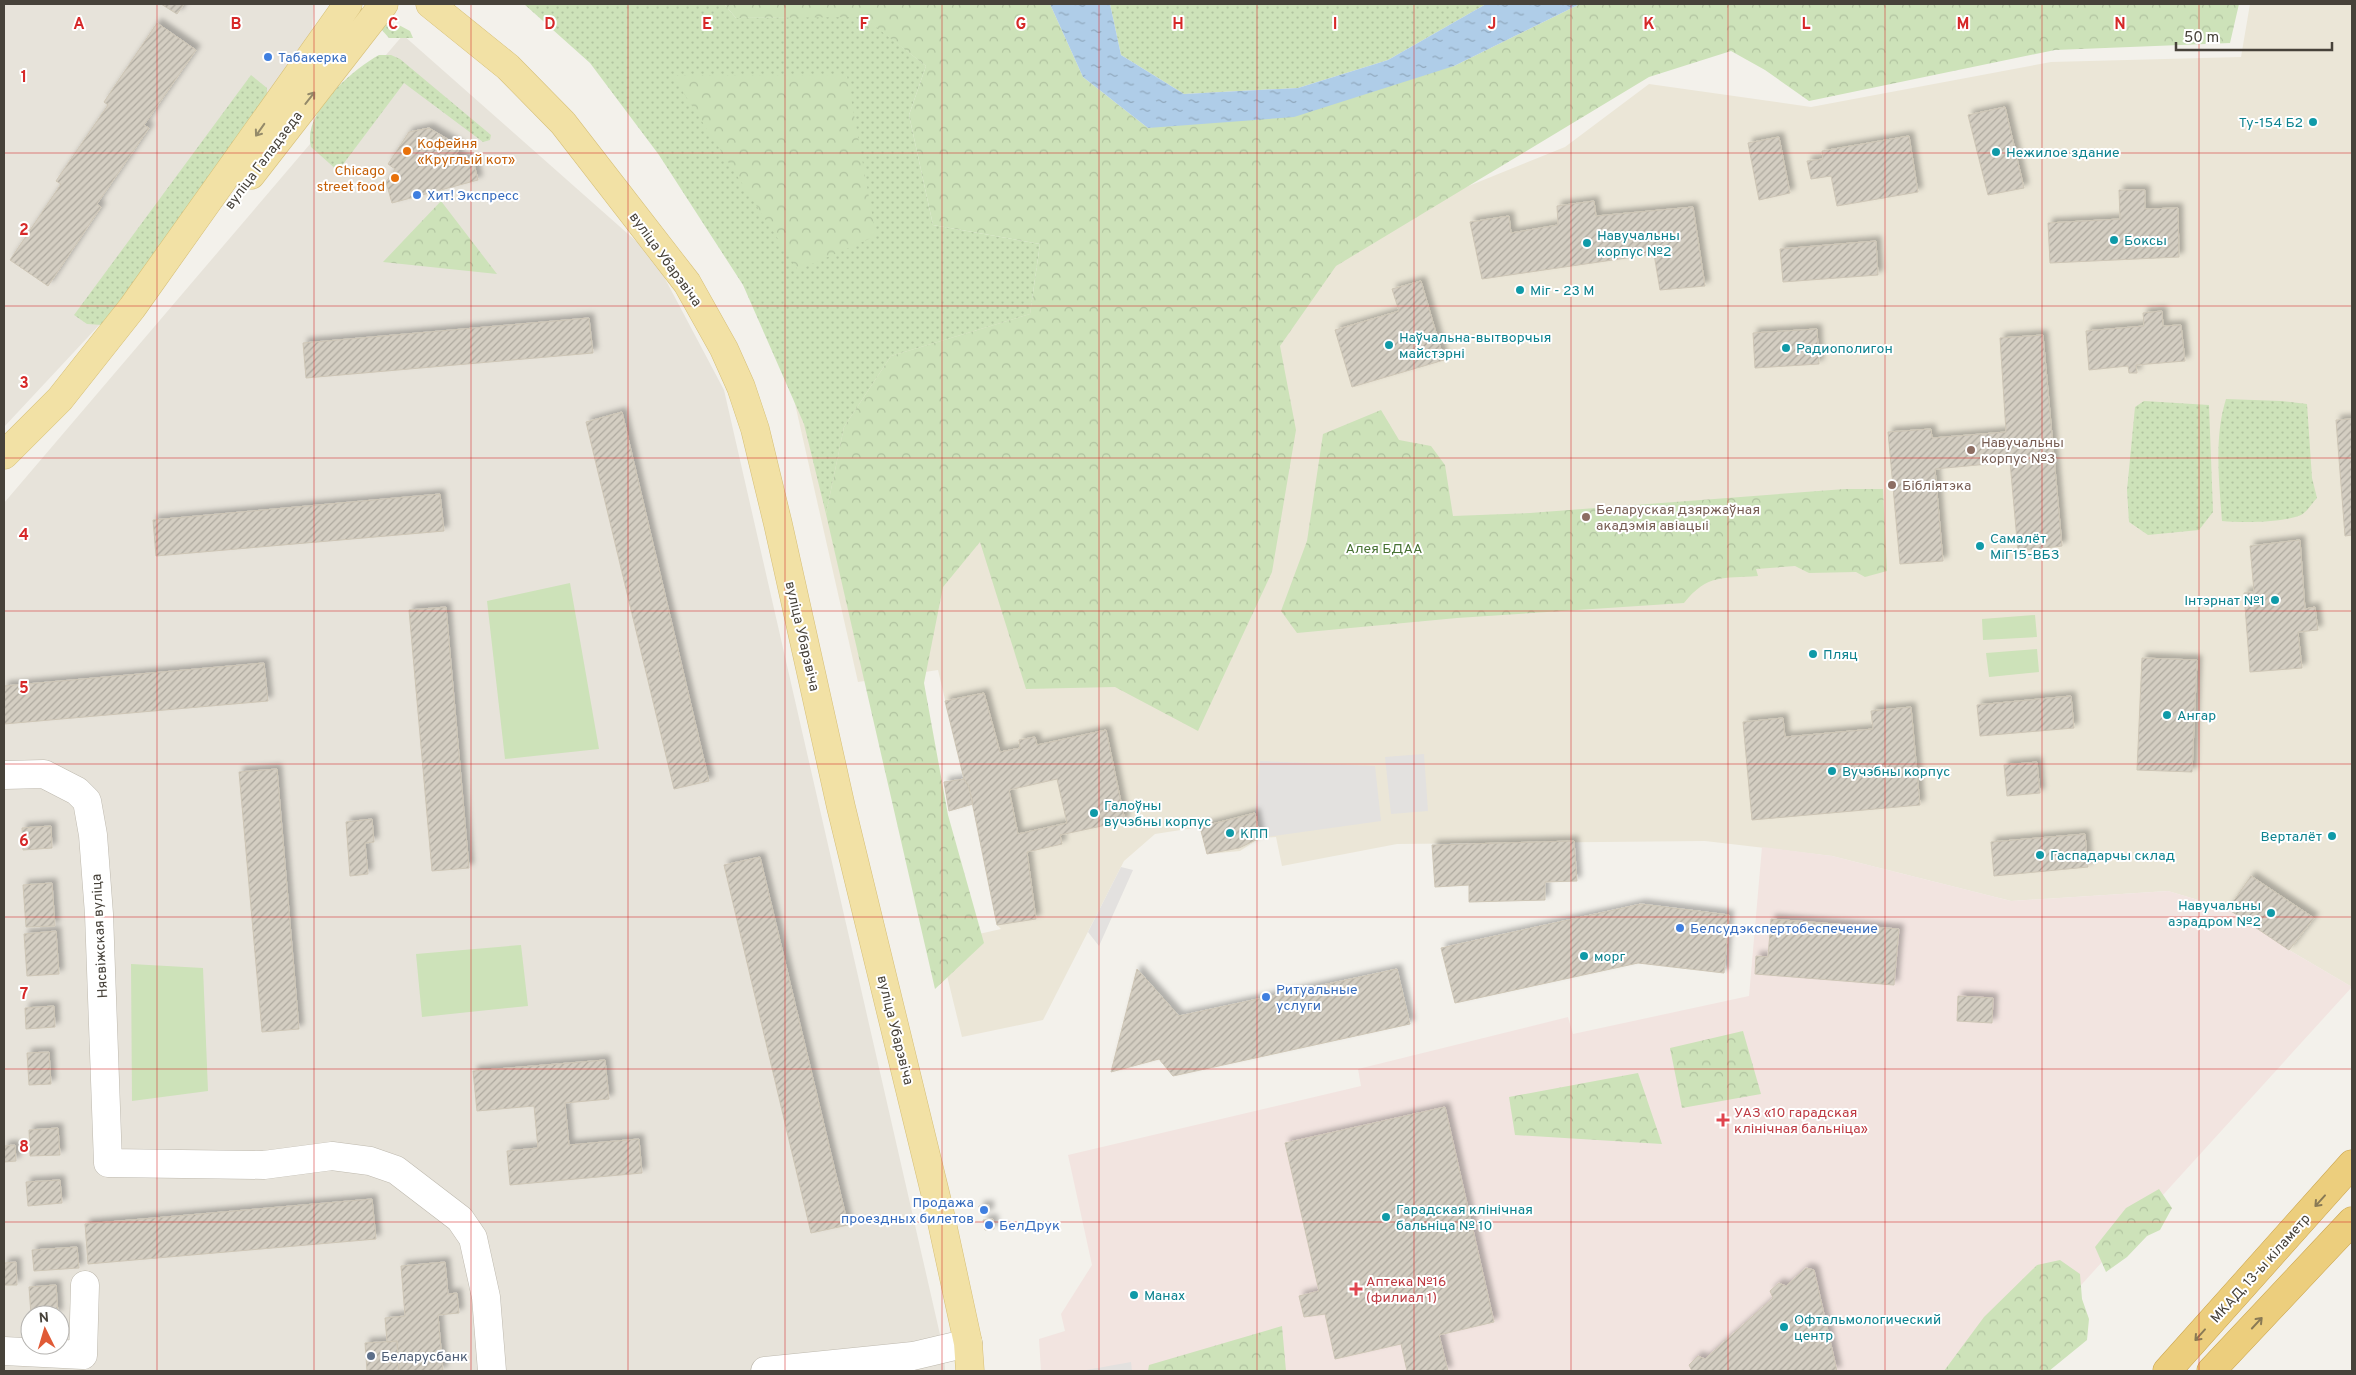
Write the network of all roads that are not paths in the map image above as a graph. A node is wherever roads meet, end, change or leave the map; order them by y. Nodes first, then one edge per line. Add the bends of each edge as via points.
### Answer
1 (348, 4) edge
2 (384, 4) edge
3 (430, 4) edge
4 (132, 308) junction
5 (4, 455) edge
6 (4, 775) edge
7 (2352, 1164) edge
8 (2352, 1220) edge
9 (2342, 1238) edge
10 (86, 1285) dead end
11 (968, 1343) junction
12 (4, 1351) edge
13 (492, 1371) edge
14 (765, 1371) edge
15 (970, 1371) edge
16 (2168, 1371) edge
17 (2211, 1371) edge

1 -> 4 main road, вуліца Галадзеда
4 -> 2 main road, вуліца Галадзеда via 222,215
3 - 11 main road, вуліца Убарэвіча via 508,67 563,123 687,283 724,349 740,387 755,429 778,524 841,807 939,1209
4 - 5 main road, вуліца Галадзеда via 60,399
6 - 13 street, Нясвіжская вуліца via 44,774 77,791 87,800 99,914 108,1162 264,1165 332,1156 370,1161 396,1170 460,1219 473,1238 486,1296
7 -> 16 highway, МКАД, 13-ы кіламетр
8 - 9 highway
17 -> 9 highway
10 - 12 street via 83,1355
11 - 14 street via 913,1356
11 - 15 main road, вуліца Убарэвіча

